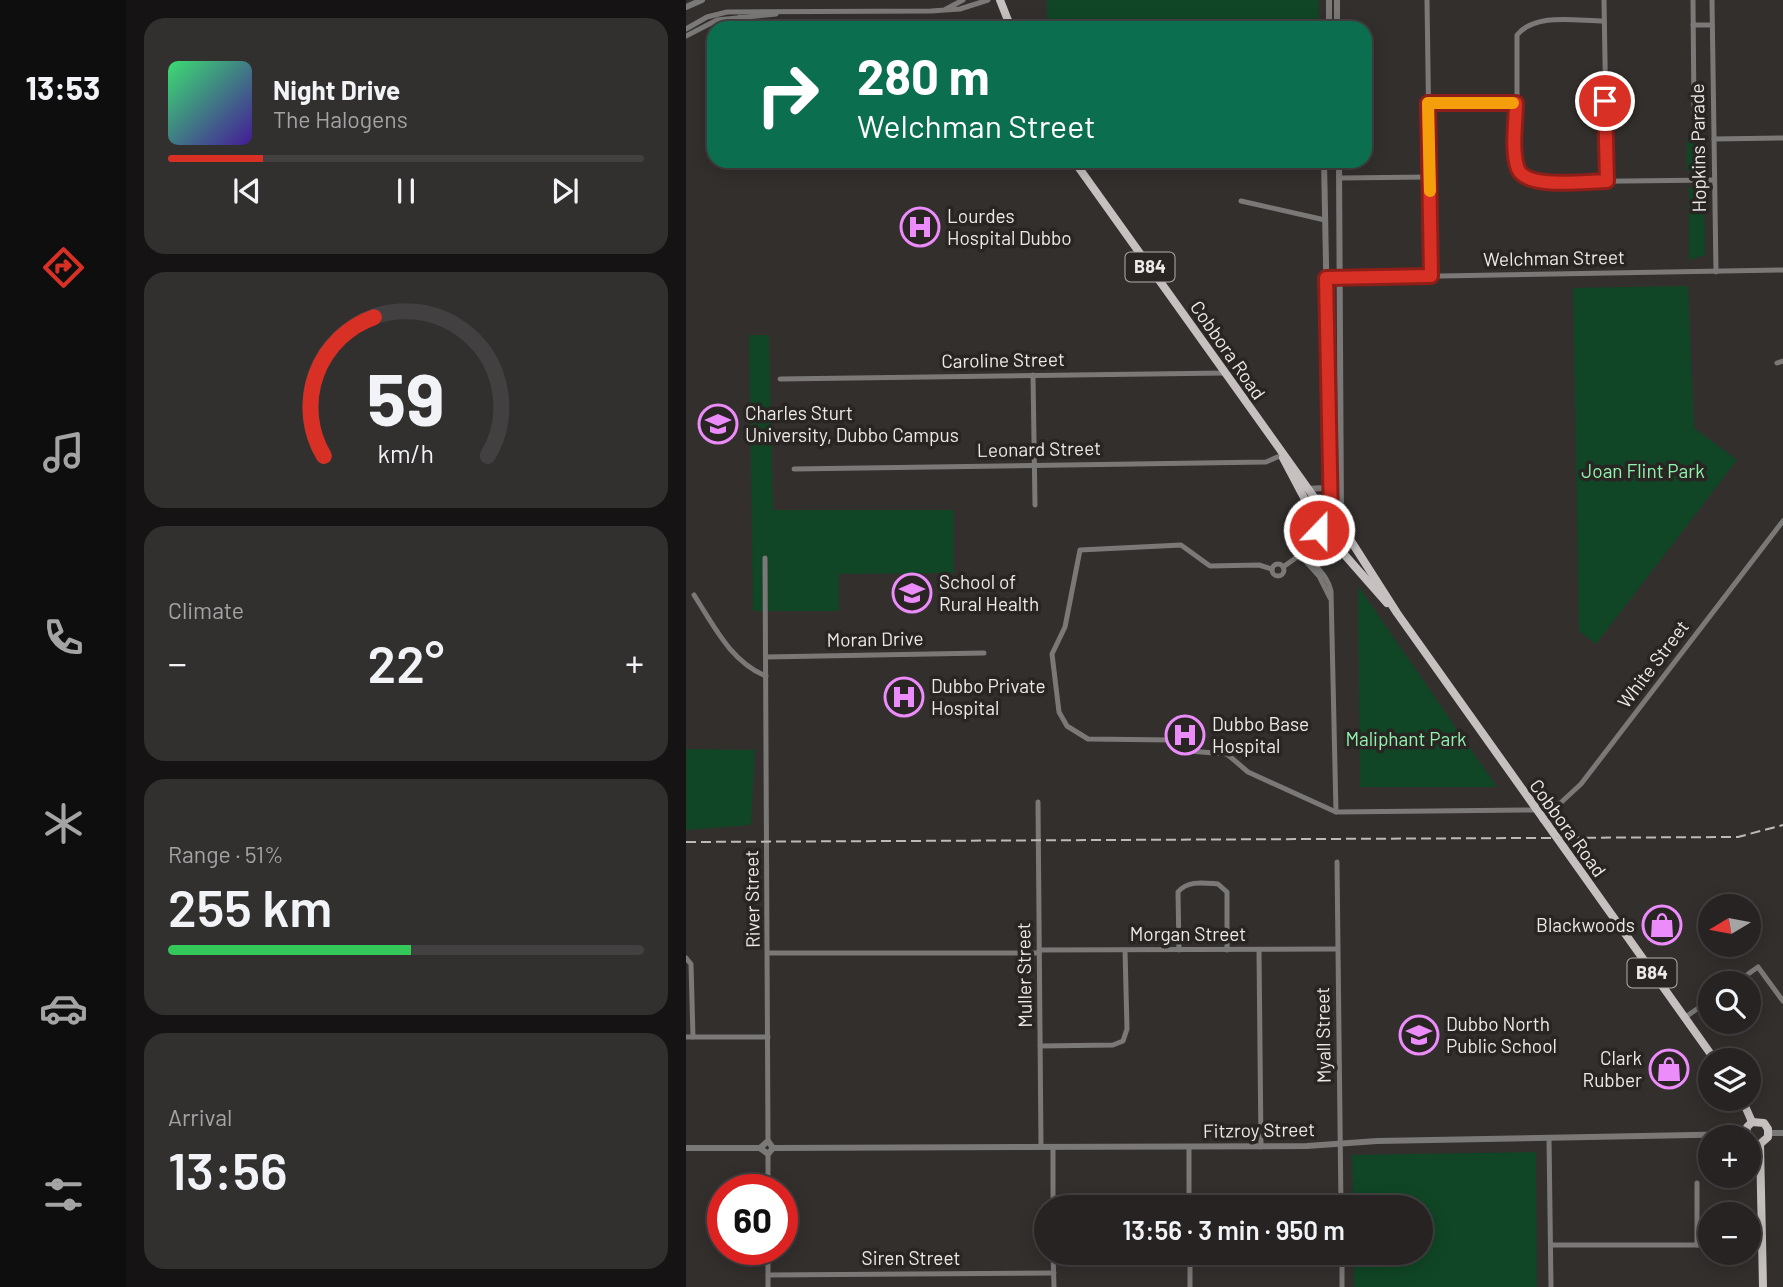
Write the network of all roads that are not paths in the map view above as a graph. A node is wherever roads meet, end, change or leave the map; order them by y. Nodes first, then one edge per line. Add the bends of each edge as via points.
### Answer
1 (702, 0) edge
2 (963, 0) edge
3 (988, 0) edge
4 (1000, 0) edge
5 (1329, 0) edge
6 (1337, 0) edge
7 (1427, 0) edge
8 (1604, 0) edge
9 (1693, 0) edge
10 (1712, 0) edge
11 (686, 7) edge
12 (946, 9) junction
13 (744, 12) junction
14 (779, 14) junction
15 (740, 18) junction
16 (1604, 20) junction
17 (715, 21) edge
18 (739, 21) edge
19 (1008, 21) edge
20 (1329, 21) edge
21 (1337, 21) edge
22 (707, 25) edge
23 (1693, 25) junction
24 (1712, 25) junction
25 (686, 29) edge
26 (686, 36) edge
27 (1428, 103) junction
28 (1516, 103) junction
29 (1697, 126) dead end
30 (1783, 138) edge
31 (1714, 139) junction
32 (1079, 168) edge
33 (1324, 168) edge
34 (1339, 168) edge
35 (1429, 177) junction
36 (1340, 178) junction
37 (1714, 180) junction
38 (1607, 181) junction
39 (1241, 201) dead end
40 (1325, 220) junction
41 (1783, 270) edge
42 (1716, 272) junction
43 (1431, 276) junction
44 (1326, 278) junction
45 (1341, 278) junction
46 (1225, 373) junction
47 (1033, 375) junction
48 (780, 379) dead end
49 (1282, 455) junction
50 (1034, 465) junction
51 (794, 468) dead end
52 (1330, 474) junction
53 (1306, 489) junction
54 (1035, 505) dead end
55 (1330, 518) junction
56 (1341, 520) junction
57 (1783, 521) edge
58 (1346, 533) junction
59 (1319, 535) junction
60 (1331, 545) junction
61 (1304, 552) junction
62 (765, 558) dead end
63 (694, 596) dead end
64 (1397, 613) junction
65 (984, 653) dead end
66 (766, 657) junction
67 (766, 676) junction
68 (1038, 802) dead end
69 (1534, 810) junction
70 (1336, 812) junction
71 (1542, 820) junction
72 (1337, 862) dead end
73 (1337, 949) junction
74 (1125, 950) junction
75 (1179, 950) junction
76 (1227, 950) junction
77 (1259, 950) junction
78 (1039, 951) junction
79 (768, 953) junction
80 (686, 958) edge
81 (1761, 971) edge
82 (1783, 1001) edge
83 (1698, 1008) edge
84 (1684, 1018) junction
85 (689, 1037) edge
86 (768, 1037) junction
87 (1040, 1046) junction
88 (1706, 1048) edge
89 (1747, 1111) edge
90 (1752, 1122) junction
91 (1751, 1125) edge
92 (1769, 1133) junction
93 (1783, 1133) edge
94 (1698, 1137) edge
95 (1549, 1138) junction
96 (768, 1141) junction
97 (1761, 1143) edge
98 (1340, 1144) junction
99 (1041, 1147) junction
100 (1053, 1147) junction
101 (1189, 1147) junction
102 (1261, 1147) junction
103 (686, 1148) edge
104 (760, 1148) junction
105 (770, 1151) junction
106 (769, 1174) edge
107 (1697, 1183) dead end
108 (1761, 1188) edge
109 (1053, 1195) edge
110 (1189, 1195) edge
111 (1341, 1195) edge
112 (1551, 1245) junction
113 (1697, 1245) joint
114 (1762, 1245) joint
115 (768, 1265) edge
116 (1054, 1265) edge
117 (1190, 1265) edge
118 (1342, 1265) edge
119 (1054, 1273) junction
120 (768, 1275) junction
121 (768, 1287) edge
122 (1054, 1287) edge
123 (1190, 1287) edge
124 (1342, 1287) edge
125 (1551, 1287) edge
126 (1763, 1287) edge

1 - 11 street
2 - 12 street
3 - 12 street
4 - 19 main road
5 - 20 street
6 - 21 street
7 - 27 street
8 - 16 street
9 - 23 street, Hopkins Parade
10 - 24 street, Hopkins Parade
12 - 14 street
13 - 14 street
13 - 15 street
13 - 25 street via 716,14
14 - 15 street
15 - 17 street
15 - 18 street
16 - 28 street via 1537,22 1522,29 1515,45
16 - 38 street
22 - 26 street
23 - 24 street
23 - 29 street, Hopkins Parade
24 - 31 street, Hopkins Parade
27 - 28 street
27 - 35 street
28 - 38 street via 1518,169 1526,178 1538,182
30 - 31 street
31 - 37 street, Hopkins Parade
32 - 46 main road, Cobbora Road / B84
33 - 40 street
34 - 36 street
35 - 36 street
35 - 43 street
36 - 45 street
37 - 38 street
37 - 42 street, Hopkins Parade
39 - 40 street
40 - 44 street
41 - 42 street, Welchman Street
42 - 43 street, Welchman Street
43 - 45 street, Welchman Street
44 - 45 street, Welchman Street
44 - 52 street
45 - 56 street
46 - 47 street, Caroline Street
46 - 49 main road, Cobbora Road / B84
47 - 48 street, Caroline Street
47 - 50 street
49 - 50 street, Leonard Street via 1266,462
49 - 53 main road, Cobbora Road / B84
49 - 59 main road, Cobbora Road / B84
50 - 51 street, Leonard Street
50 - 54 street
52 - 53 street via 1324,488
52 - 55 street
53 - 55 main road, Cobbora Road / B84
55 - 56 main road
55 - 59 main road via 1320,526
56 - 58 main road, B84
57 - 71 street, White Street via 1581,784
58 - 60 main road via 1343,541
58 - 64 main road, Cobbora Road / B84
59 - 60 main road, B84
59 - 61 street
60 - 61 street
60 - 64 main road, Cobbora Road / B84
61 - 70 street via 1332,601
61 - 70 street via 1283,566 1280,575 1259,565 1210,565 1181,545 1080,550 1065,627 1052,654 1056,704 1067,726 1088,739 1172,740 1189,751 1227,754 1248,772
62 - 66 street, River Street
63 - 67 street via 745,666
64 - 69 main road, Cobbora Road / B84
65 - 66 street, Moran Drive
66 - 67 street, River Street
67 - 79 street, River Street
68 - 78 street, Muller Street
69 - 70 street
69 - 71 main road, Cobbora Road / B84
71 - 84 main road, Cobbora Road / B84
72 - 73 street, Myall Street
73 - 77 street, Morgan Street
73 - 98 street, Myall Street
74 - 75 street, Morgan Street
74 - 78 street, Morgan Street
74 - 87 street via 1128,1029 1124,1041
75 - 76 street, Morgan Street
75 - 76 street via 1178,892 1194,883 1218,884 1227,892
76 - 77 street, Morgan Street
77 - 102 street
78 - 79 street, Morgan Street
78 - 87 street, Muller Street
79 - 86 street, River Street
80 - 85 street via 691,964
81 - 82 street
83 - 84 street
84 - 88 main road, Cobbora Road / B84
85 - 86 street
86 - 96 street, River Street
87 - 99 street, Muller Street
89 - 90 main road
90 - 91 main road
90 - 92 main road via 1763,1123
92 - 93 street
92 - 97 main road
94 - 95 street, Fitzroy Street
95 - 98 street, Fitzroy Street
95 - 112 street
96 - 104 street
96 - 105 street
98 - 102 street, Fitzroy Street
98 - 111 street, Myall Street
99 - 100 street, Fitzroy Street
99 - 105 street, Fitzroy Street
100 - 101 street, Fitzroy Street
100 - 109 street
101 - 102 street, Fitzroy Street
101 - 110 street
103 - 104 street
104 - 105 street
105 - 106 street
107 - 113 street
108 - 114 main road
112 - 113 street
112 - 125 street
114 - 126 main road
115 - 120 street
116 - 119 street
117 - 123 street
118 - 124 street
119 - 120 street, Siren Street
119 - 122 street
120 - 121 street

